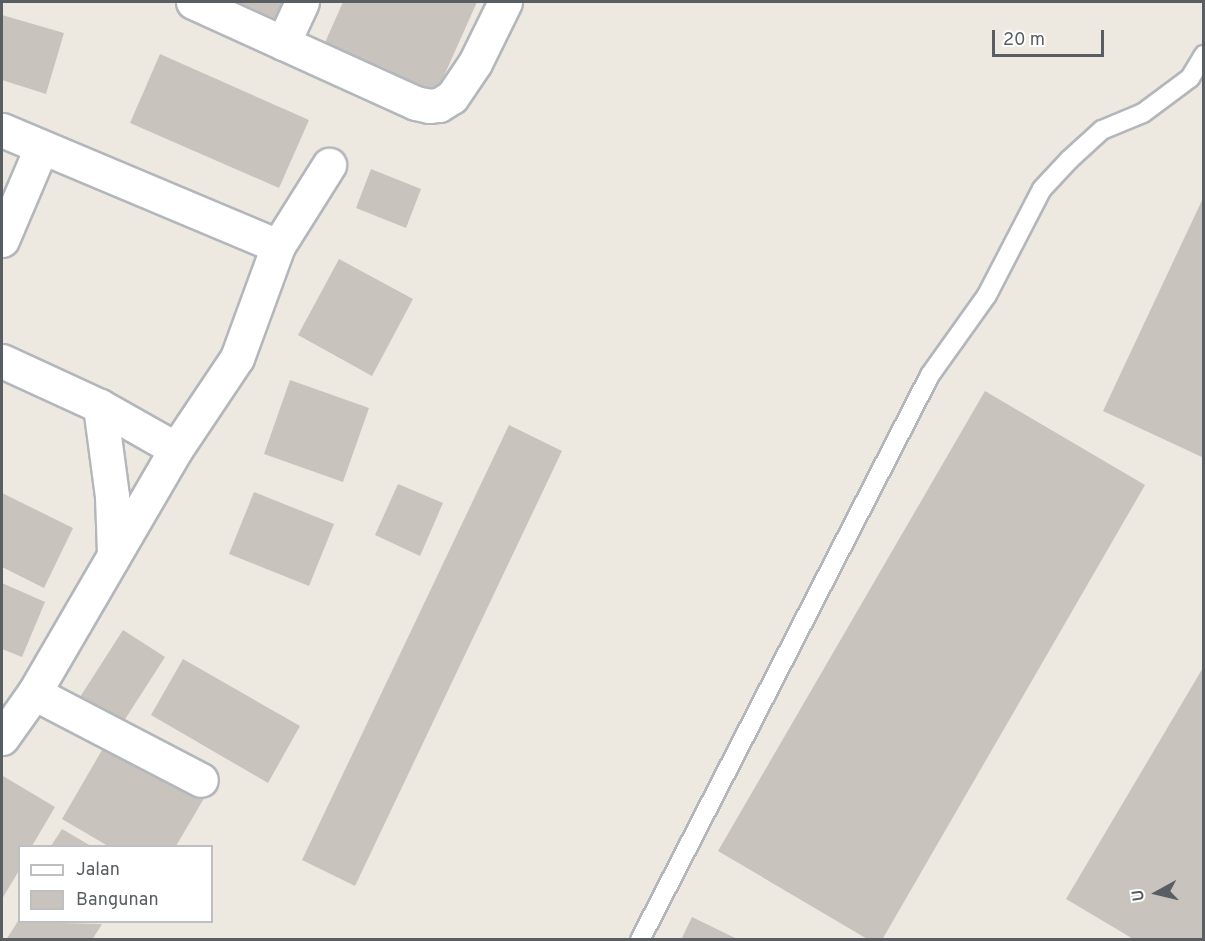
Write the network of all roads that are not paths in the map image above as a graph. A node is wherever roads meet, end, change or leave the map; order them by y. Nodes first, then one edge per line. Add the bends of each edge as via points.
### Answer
1 (193, 2) edge
2 (302, 2) edge
3 (505, 2) edge
4 (283, 43) junction
5 (1203, 55) edge
6 (2, 130) edge
7 (41, 148) junction
8 (330, 165) dead end
9 (2, 240) edge
10 (278, 246) junction
11 (2, 361) edge
12 (100, 406) junction
13 (176, 448) junction
14 (114, 554) junction
15 (34, 693) junction
16 (2, 738) edge
17 (201, 780) dead end
18 (640, 939) edge

1 - 4 street
2 - 4 street
3 - 4 street via 475,63 452,97 439,105 416,103
5 - 18 lane via 1190,78 1143,113 1101,130 1042,189 987,295 930,375
6 - 7 street
7 - 9 street
7 - 10 street
8 - 10 street
10 - 13 street via 237,358
11 - 12 street
12 - 13 street
12 - 14 street via 112,496
13 - 14 street
14 - 15 street
15 - 16 street
15 - 17 street

